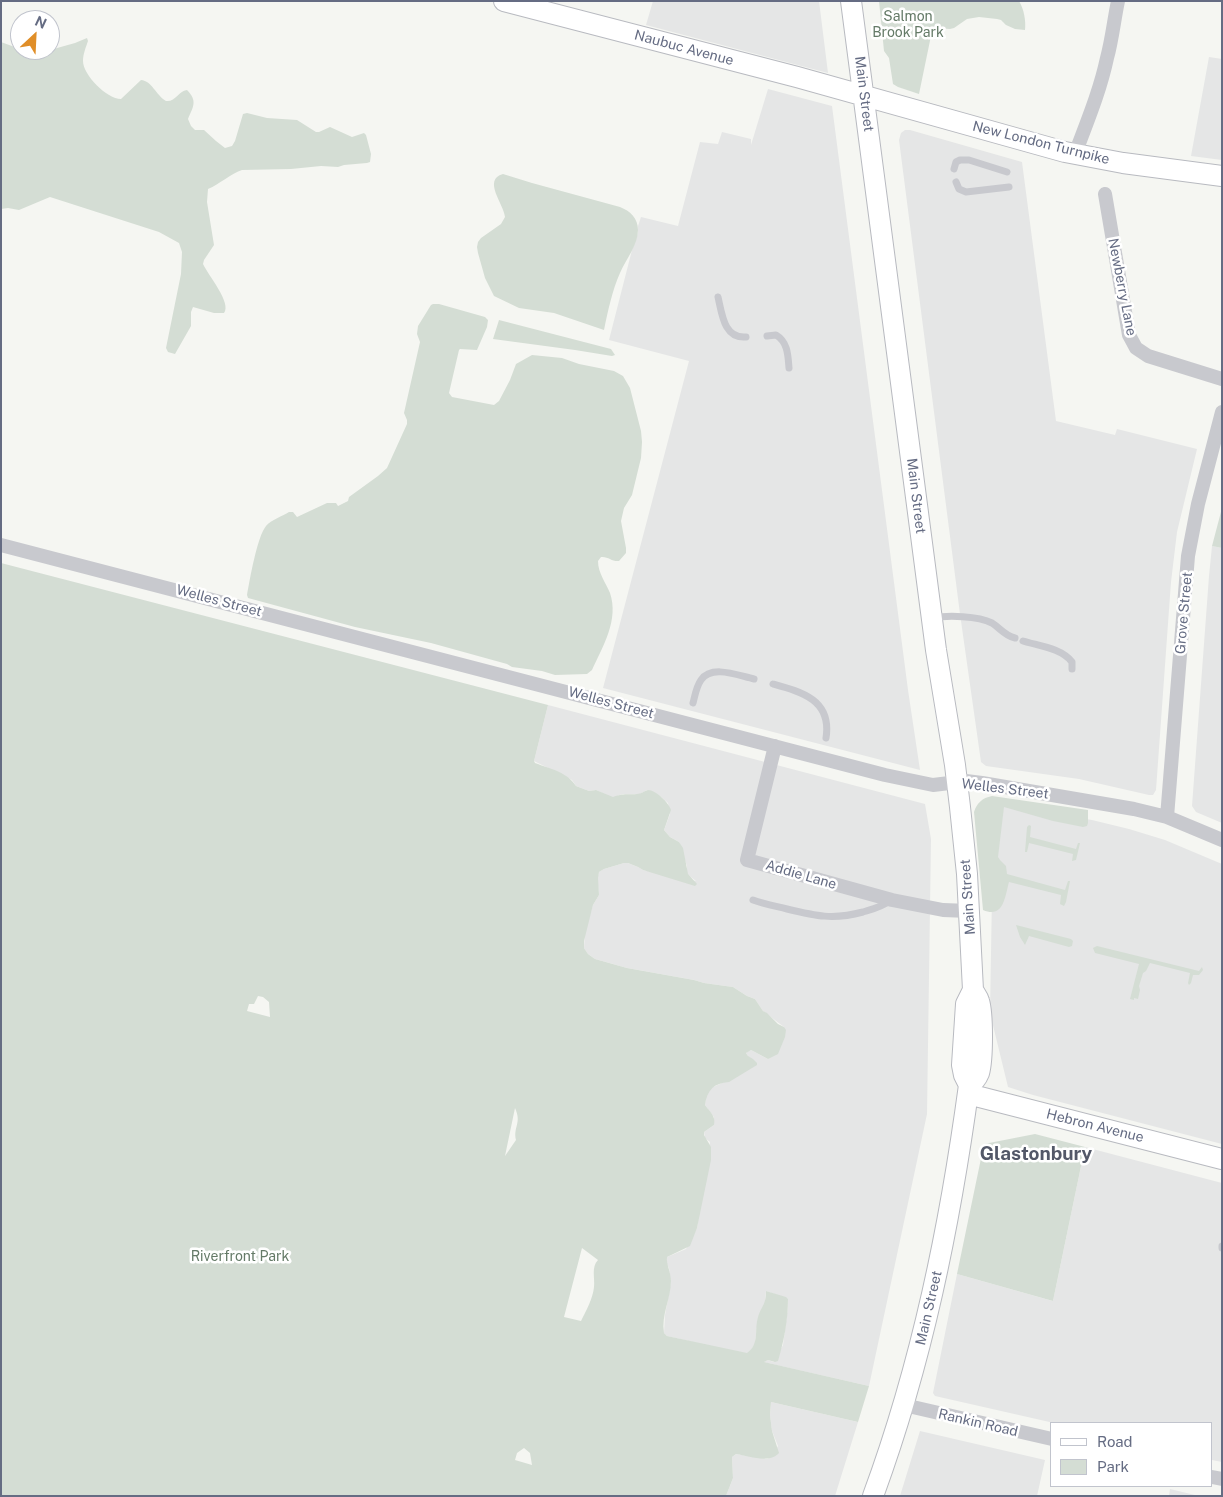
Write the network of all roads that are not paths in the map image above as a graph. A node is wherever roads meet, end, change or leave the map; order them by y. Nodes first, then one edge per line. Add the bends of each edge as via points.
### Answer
1 (504, 1) edge
2 (852, 1) edge
3 (1118, 1) edge
4 (864, 96) junction
5 (1075, 154) junction
6 (954, 169) dead end
7 (1007, 172) dead end
8 (1222, 176) edge
9 (956, 182) dead end
10 (1009, 187) dead end
11 (1106, 194) dead end
12 (718, 297) dead end
13 (767, 336) dead end
14 (746, 337) dead end
15 (788, 368) dead end
16 (1222, 378) edge
17 (1222, 412) edge
18 (1, 545) edge
19 (932, 618) junction
20 (1015, 638) dead end
21 (1023, 641) dead end
22 (1072, 669) dead end
23 (754, 679) dead end
24 (773, 684) dead end
25 (693, 703) dead end
26 (826, 738) dead end
27 (776, 746) junction
28 (957, 782) junction
29 (1167, 817) junction
30 (1222, 840) edge
31 (753, 900) dead end
32 (892, 900) junction
33 (970, 911) junction
34 (969, 1089) junction
35 (1222, 1159) edge
36 (904, 1405) junction
37 (1050, 1440) edge
38 (873, 1496) edge

1 - 4 main road, Naubuc Avenue
2 - 4 main road, Main Street
3 - 5 street via 1101,83
4 - 5 main road, New London Turnpike
4 - 19 main road, Main Street
5 - 8 main road, New London Turnpike
6 - 7 lane via 956,162 964,160
9 - 10 lane via 959,189 966,192
11 - 16 street, Newberry Lane via 1129,335 1136,348 1148,356
12 - 14 lane via 726,327 735,336
13 - 15 lane via 776,335 783,341
17 - 29 street, Grove Street via 1188,556
18 - 27 street, Welles Street
19 - 20 lane via 954,616 986,621
19 - 28 main road, Main Street
21 - 22 lane via 1059,651 1072,662
23 - 25 lane via 722,672 708,674 698,684
24 - 26 lane via 805,694 820,706 827,725
27 - 28 street, Welles Street via 924,784
27 - 32 street, Addie Lane via 747,860
28 - 29 street, Welles Street via 982,783 1134,808
28 - 33 main road, Main Street
29 - 30 street, Welles Street
31 - 32 lane via 834,917 884,906
32 - 33 street, Addie Lane via 943,910
33 - 34 main road, Main Street via 973,990 980,1004 981,1048 979,1073
34 - 35 main road, Hebron Avenue
34 - 36 main road, Main Street via 940,1262
36 - 37 street, Rankin Road
36 - 38 main road, Main Street

